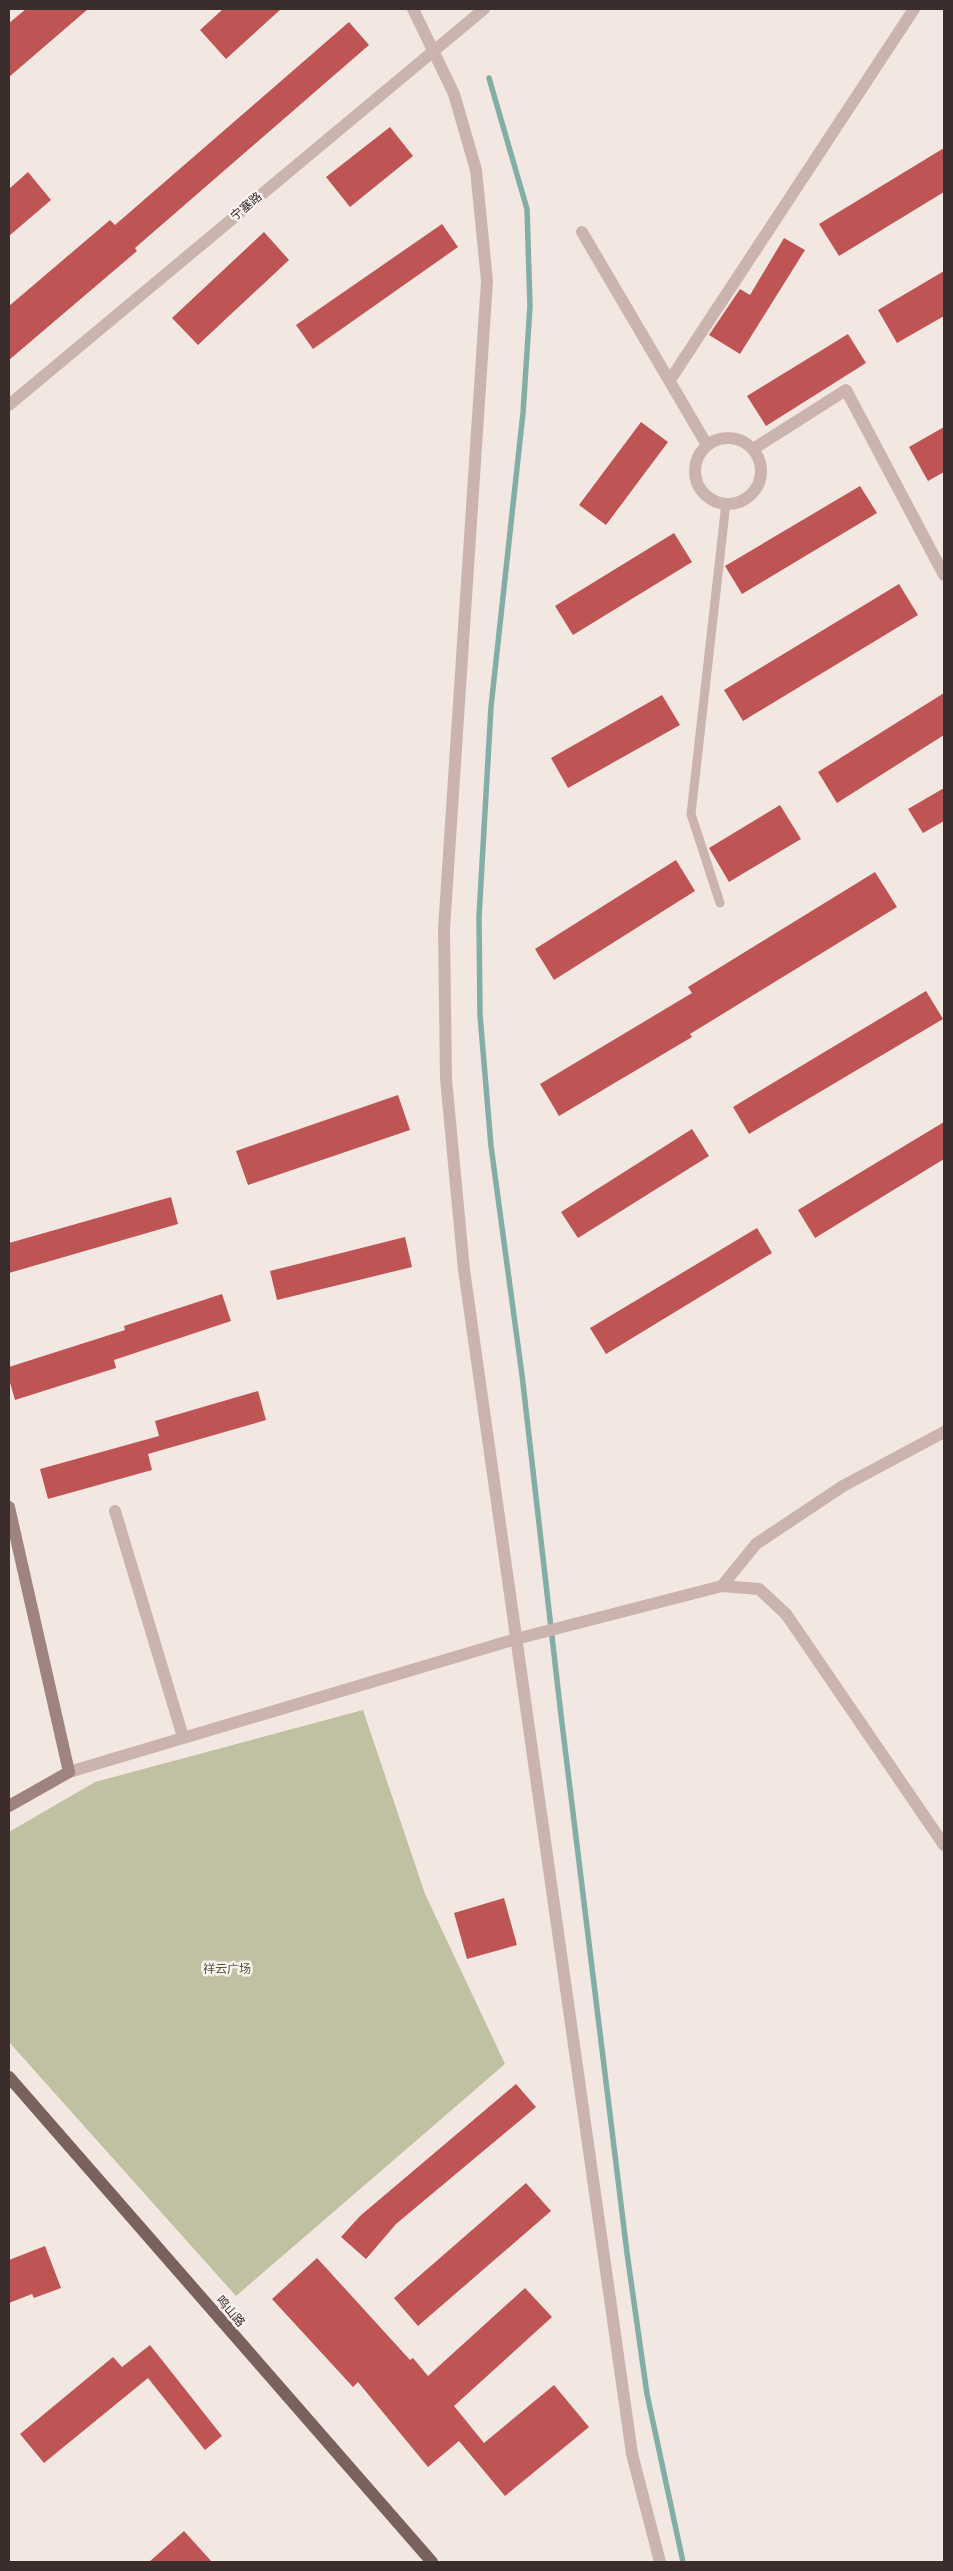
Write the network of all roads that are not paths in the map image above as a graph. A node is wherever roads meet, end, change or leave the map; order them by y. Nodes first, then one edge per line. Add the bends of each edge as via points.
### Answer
1 (413, 9) edge
2 (484, 9) edge
3 (914, 9) edge
4 (433, 50) junction
5 (582, 232) dead end
6 (670, 380) junction
7 (9, 405) edge
8 (707, 445) junction
9 (753, 449) junction
10 (726, 504) junction
11 (944, 575) edge
12 (720, 903) dead end
13 (944, 1432) edge
14 (9, 1507) edge
15 (115, 1511) dead end
16 (722, 1586) junction
17 (516, 1639) junction
18 (183, 1737) junction
19 (69, 1772) junction
20 (9, 1806) edge
21 (944, 1845) edge
22 (9, 2077) edge
23 (432, 2562) edge
24 (660, 2562) edge

1 - 4 street
2 - 4 street, 宁塞路
3 - 6 street
4 - 7 street, 宁塞路
4 - 17 street via 454,94 476,170 487,281 444,929 446,1079 464,1270
5 - 6 street
6 - 8 street
8 - 9 street via 718,439 731,438 743,441
8 - 10 street via 695,468 697,480 702,491 713,500
9 - 10 street via 760,460 758,484 739,502
9 - 11 street via 846,390
10 - 12 lane via 691,814
13 - 16 street via 843,1486 756,1544
14 - 19 main road
15 - 18 street
16 - 17 street
16 - 21 street via 758,1589 786,1614
17 - 18 street
17 - 24 street via 632,2454
18 - 19 street
19 - 20 main road
22 - 23 main road, 鸣山路

